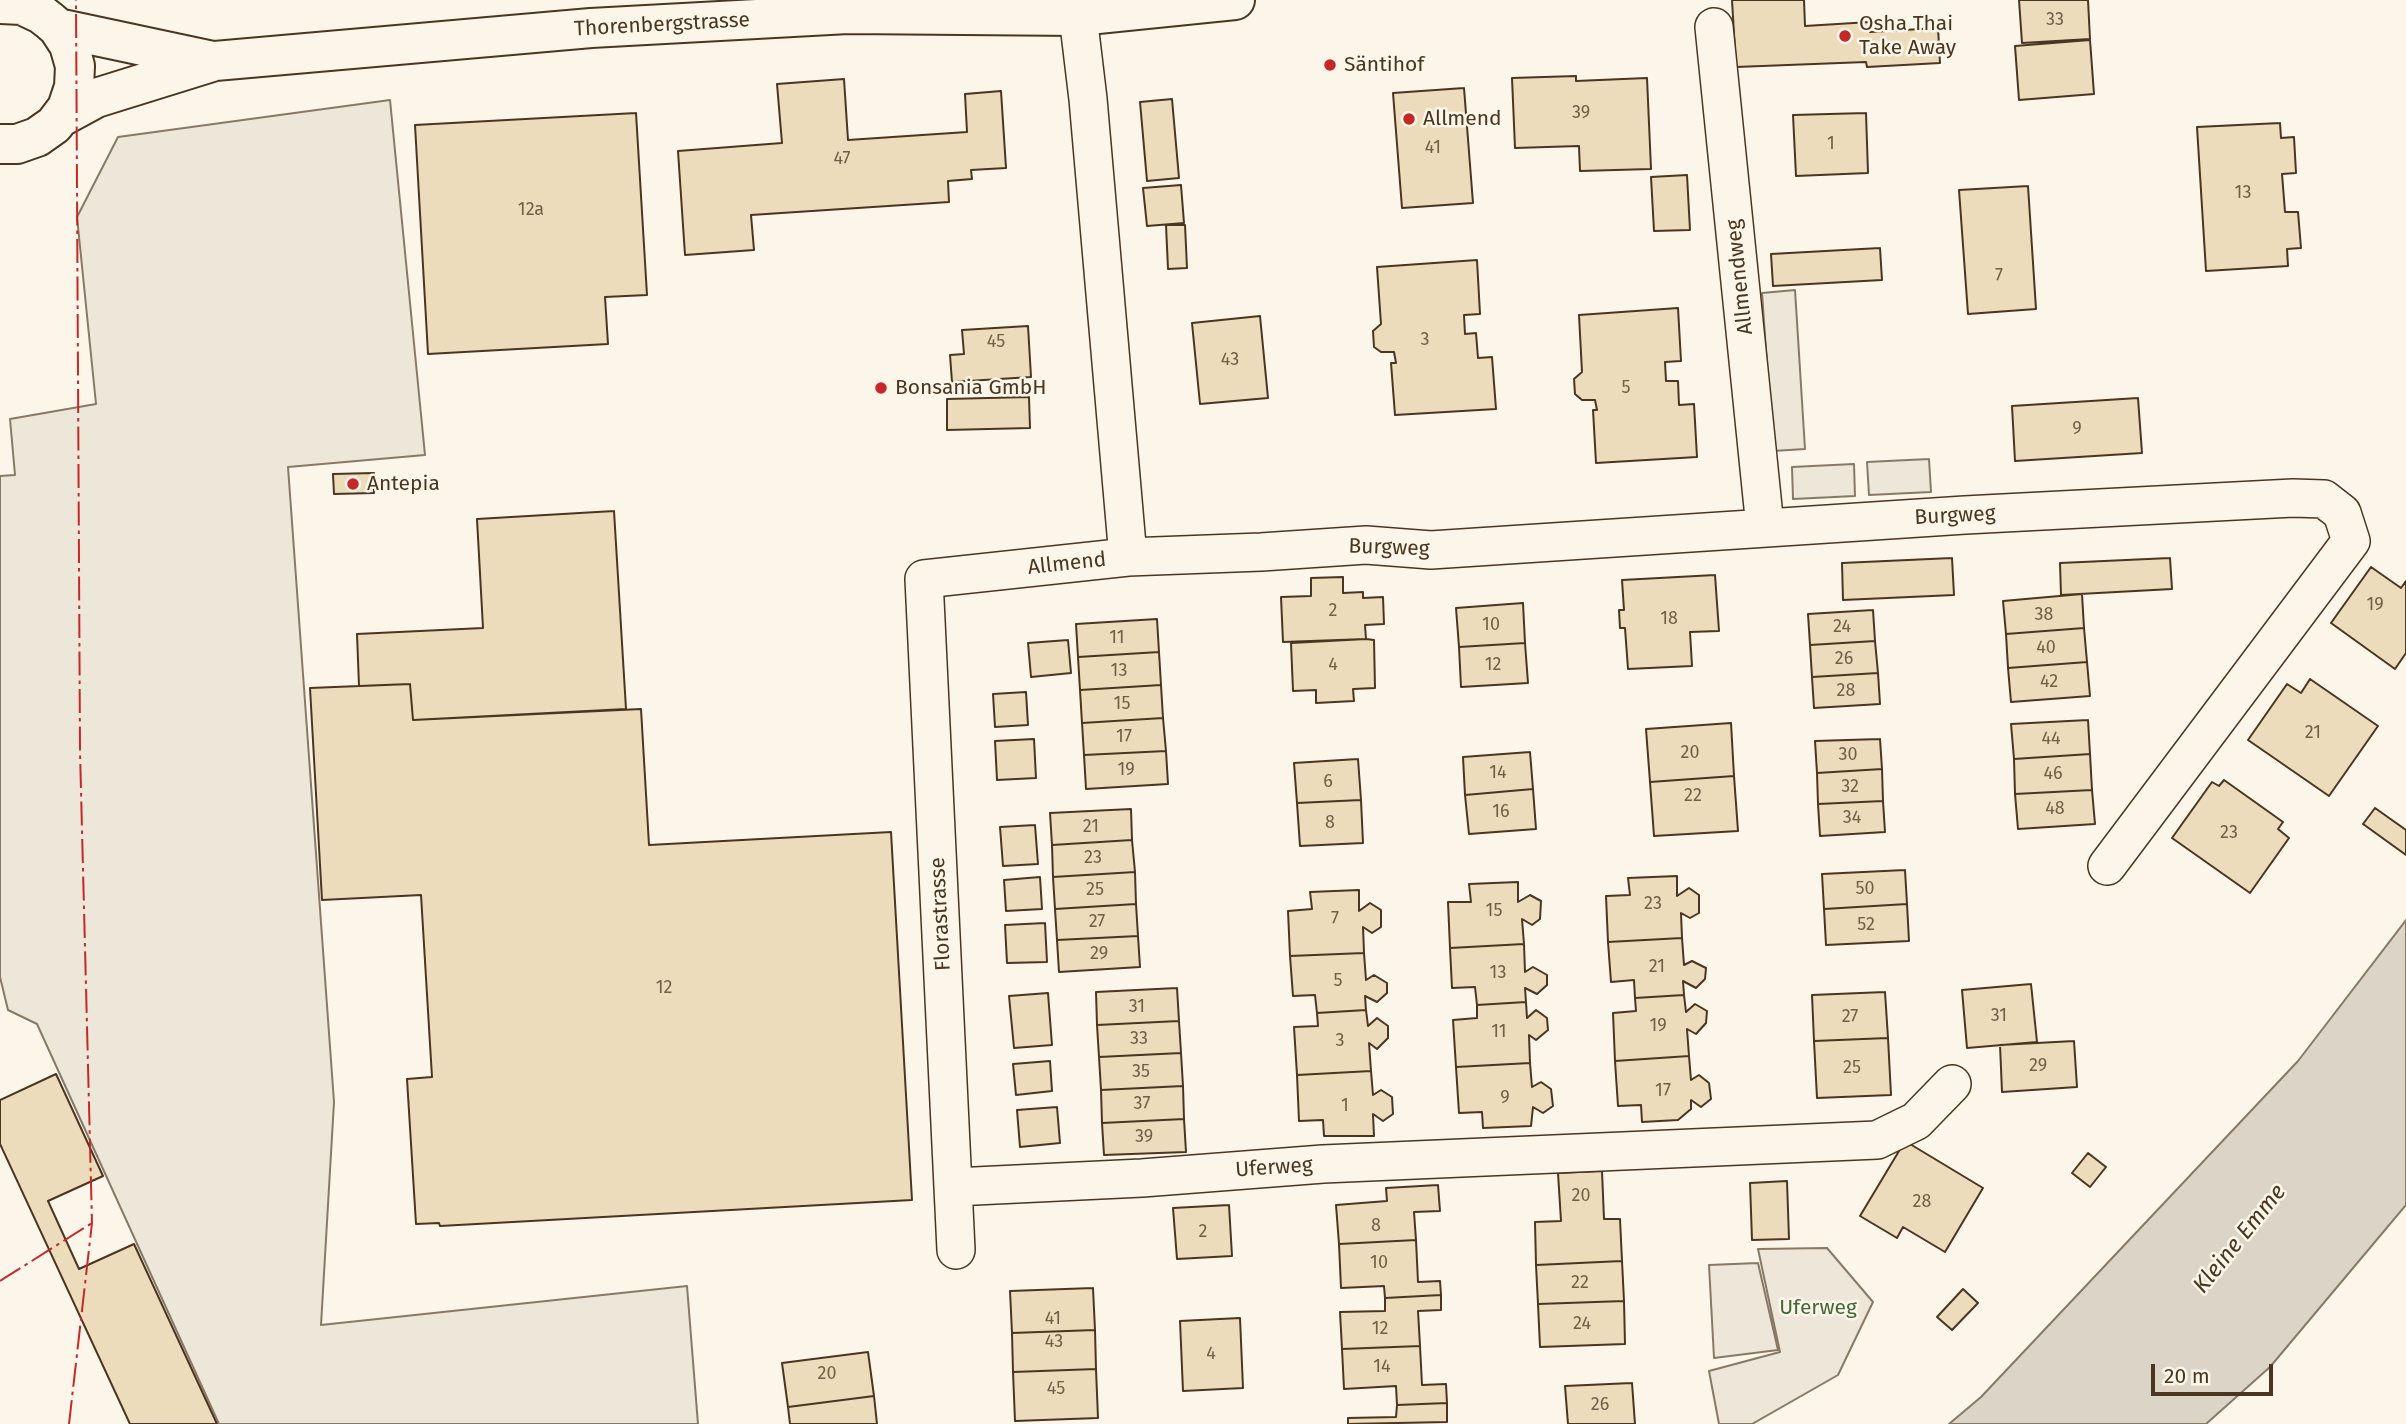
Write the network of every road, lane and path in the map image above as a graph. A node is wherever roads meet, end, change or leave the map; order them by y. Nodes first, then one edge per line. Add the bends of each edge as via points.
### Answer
1 (1235, 0) edge
2 (0, 2) edge
3 (848, 7) edge
4 (1078, 16) junction
5 (1714, 27) dead end
6 (58, 28) junction
7 (215, 61) junction
8 (61, 117) junction
9 (0, 144) edge
10 (1765, 527) junction
11 (1128, 557) junction
12 (924, 579) joint
13 (2107, 866) dead end
14 (1952, 1084) dead end
15 (954, 1187) junction
16 (956, 1250) dead end

1 - 4 main road, Thorenbergstrasse
2 - 6 main road via 22,5
3 - 4 main road, Thorenbergstrasse
3 - 7 main road, Thorenbergstrasse
4 - 11 street, Allmend
5 - 10 street, Allmendweg
6 - 7 main road, Thorenbergstrasse
6 - 8 main road via 75,66 74,87
7 - 8 main road, Thorenbergstrasse via 96,98
8 - 9 main road, Thorenbergstrasse via 37,137
10 - 11 street, Burgweg via 1431,550 1366,545
10 - 13 street, Burgweg via 2293,498 2324,499 2342,513 2351,541
11 - 12 street, Allmend
12 - 15 street, Florastrasse
14 - 15 street, Uferweg via 1916,1121 1877,1140 1323,1164
15 - 16 street, Florastrasse

